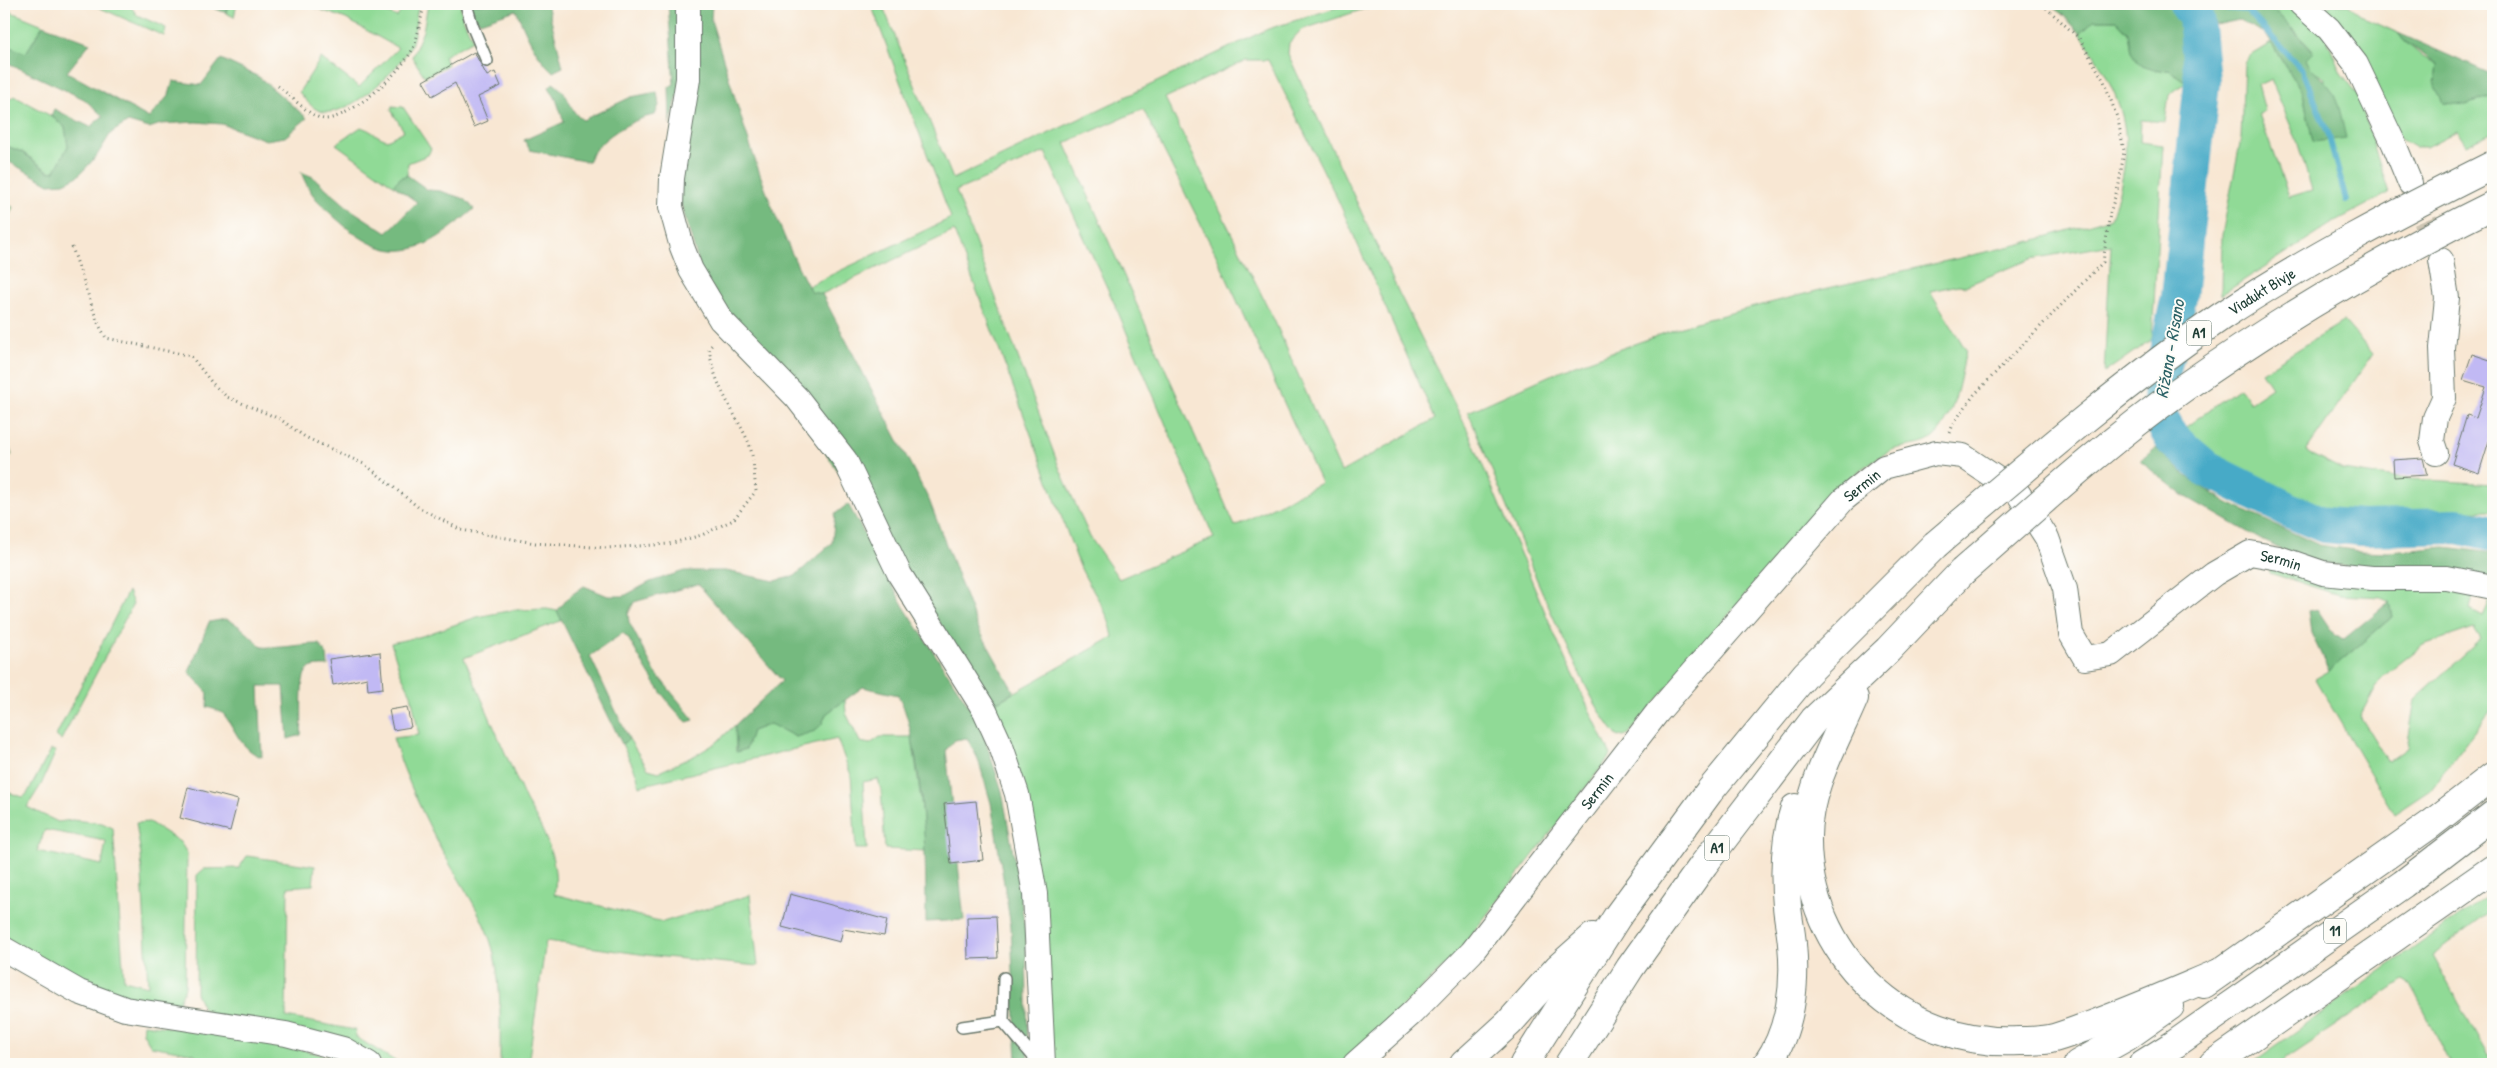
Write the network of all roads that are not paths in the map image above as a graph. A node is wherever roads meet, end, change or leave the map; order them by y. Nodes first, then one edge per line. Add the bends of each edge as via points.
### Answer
1 (466, 4) edge
2 (688, 4) edge
3 (2301, 4) edge
4 (487, 61) dead end
5 (2493, 165) edge
6 (2410, 183) tunnel mouth
7 (2493, 205) edge
8 (2442, 260) tunnel mouth
9 (2436, 454) dead end
10 (2493, 587) edge
11 (1888, 650) junction
12 (1854, 698) junction
13 (2493, 776) edge
14 (2493, 815) edge
15 (2493, 869) edge
16 (1617, 916) junction
17 (4, 949) edge
18 (2219, 973) junction
19 (1004, 978) dead end
20 (1003, 1021) junction
21 (962, 1027) dead end
22 (2175, 1044) junction
23 (369, 1064) edge
24 (1042, 1064) edge
25 (1356, 1064) edge
26 (1464, 1064) edge
27 (1524, 1064) edge
28 (1569, 1064) edge
29 (1767, 1064) edge
30 (2078, 1064) edge
31 (2143, 1064) edge
32 (2153, 1064) edge
33 (2213, 1064) edge

1 - 4 lane
2 - 24 street via 688,79 672,178 671,206 690,270 721,320 797,398 845,460 900,576 985,711 1001,746 1016,794 1035,894
3 - 6 street via 2329,29 2356,64
5 - 16 main road, Viadukt Bivje / A1, bridge via 2339,247 2223,316 2112,398 1935,545 1806,674 1709,792
7 - 11 main road, A1, bridge via 2330,294 2181,390 2072,475 1962,572
8 - 9 street via 2447,298 2442,348 2444,398 2435,418 2432,441
10 - 25 street, Sermin via 2447,578 2372,578 2323,573 2279,558 2250,553 2214,574 2112,654 2085,658 2071,634 2064,589 2047,538 2018,493 1963,456 1936,453 1884,468 1843,500 1657,713 1472,952
11 - 12 main road
11 - 28 main road, A1 via 1814,720 1704,864 1636,960
12 - 18 main road via 1813,795 1807,835 1809,873 1830,937 1847,962 1901,1011 1962,1037 2002,1042 2050,1040
12 - 29 main road via 1806,775 1792,819 1786,858 1793,985 1787,1026
13 - 18 main road, 11 via 2431,824
14 - 22 main road, 11 via 2403,884
15 - 33 main road
16 - 26 main road via 1558,968 1509,1023
16 - 27 main road, A1
17 - 23 street via 79,992 125,1009 286,1034 343,1049
18 - 30 main road, 11 via 2126,1036
19 - 20 lane
20 - 21 lane
20 - 24 lane
22 - 31 main road, 11
22 - 32 main road

